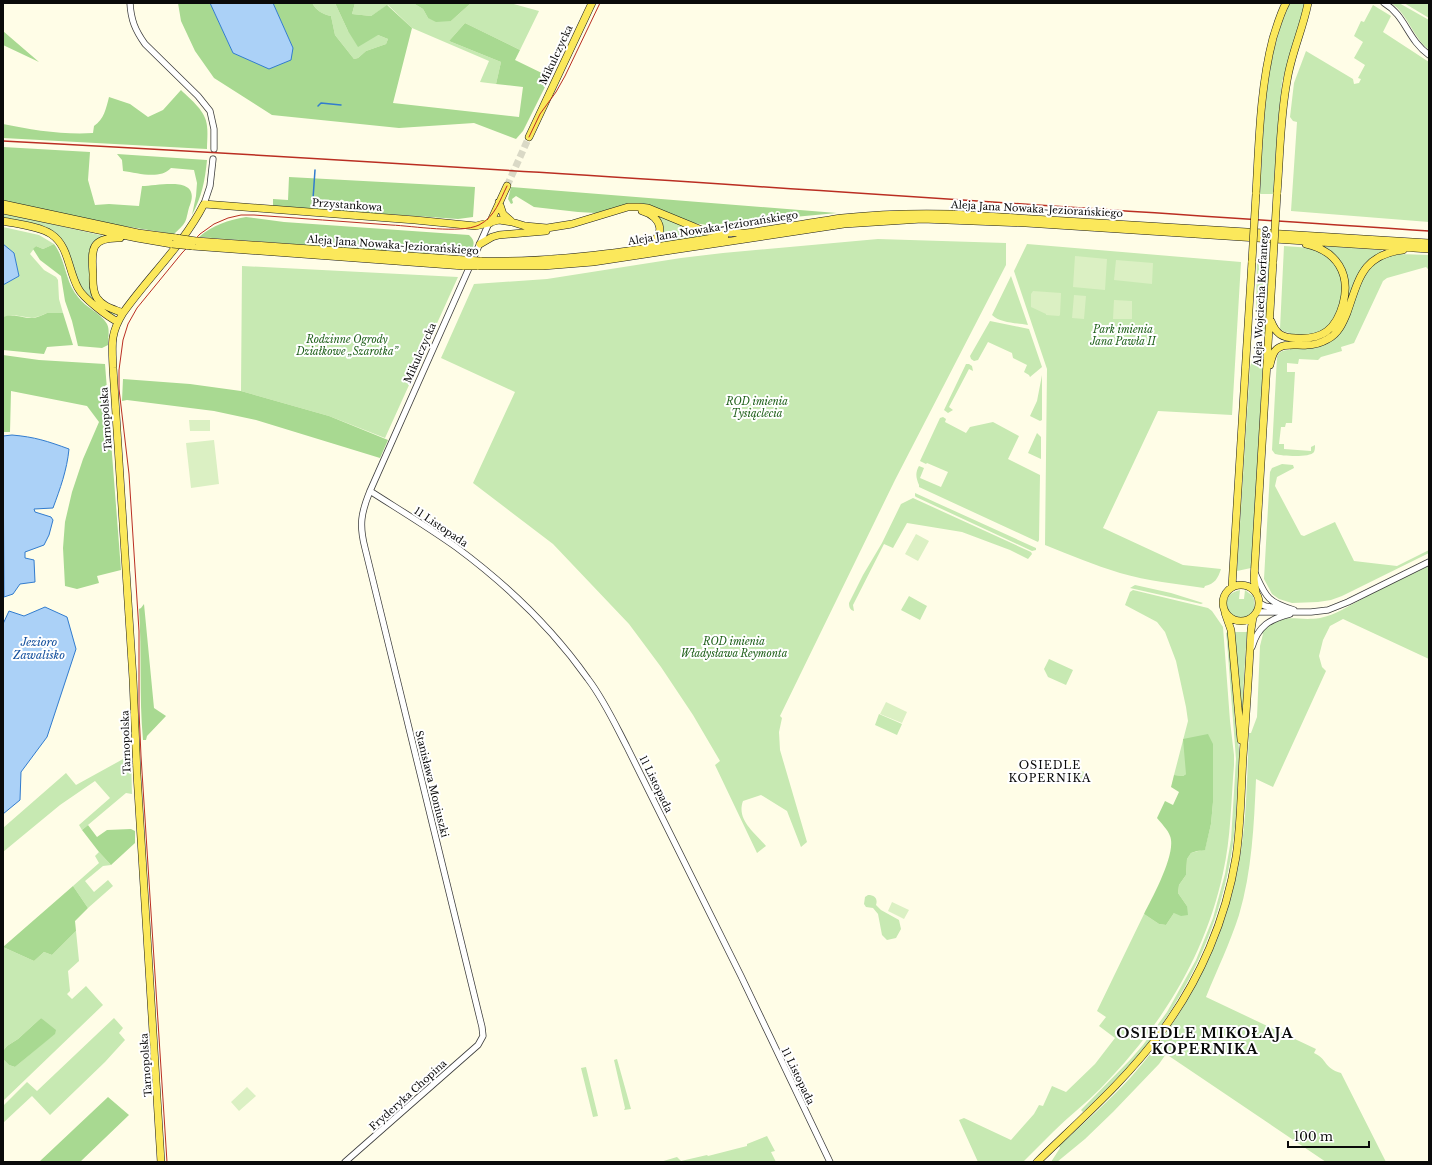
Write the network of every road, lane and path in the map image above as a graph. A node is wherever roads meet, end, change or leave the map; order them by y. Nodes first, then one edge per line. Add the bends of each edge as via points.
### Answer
1 (130, 3) edge
2 (592, 3) edge
3 (1285, 3) edge
4 (1308, 3) edge
5 (1312, 3) edge
6 (1384, 3) edge
7 (1305, 18) junction
8 (1429, 54) edge
9 (529, 137) tunnel mouth
10 (214, 149) dead end
11 (213, 159) dead end
12 (507, 186) tunnel mouth
13 (499, 202) junction
14 (3, 204) edge
15 (204, 204) junction
16 (3, 210) edge
17 (3, 221) edge
18 (512, 222) junction
19 (490, 224) junction
20 (743, 233) junction
21 (504, 234) junction
22 (137, 238) junction
23 (1282, 240) junction
24 (174, 241) junction
25 (1429, 243) edge
26 (480, 244) junction
27 (1418, 248) junction
28 (1429, 249) edge
29 (622, 253) junction
30 (478, 263) junction
31 (123, 313) junction
32 (1270, 319) junction
33 (116, 325) junction
34 (1267, 375) junction
35 (370, 491) junction
36 (361, 531) joint
37 (1429, 562) edge
38 (1254, 572) junction
39 (1232, 587) junction
40 (1256, 592) junction
41 (1259, 603) junction
42 (1300, 612) junction
43 (1225, 613) junction
44 (1255, 615) junction
45 (1250, 653) junction
46 (1243, 757) junction
47 (482, 1040) joint
48 (162, 1162) edge
49 (345, 1162) edge
50 (830, 1162) edge
51 (1036, 1162) edge

1 - 10 street via 132,22 139,36 210,111 214,129
2 - 9 main road, Mikulczycka
3 - 39 main road, Aleja Wojciecha Korfantego, bridge via 1272,43 1262,99
4 - 7 main road, Aleja Wojciecha Korfantego
5 - 7 street
6 - 8 street via 1397,13 1413,40
7 - 32 main road, Aleja Wojciecha Korfantego, bridge via 1287,79 1284,103
11 - 15 street via 210,186
12 - 13 main road, Mikulczycka
13 - 18 main road via 503,214
13 - 19 main road, Mikulczycka
14 - 24 main road, Aleja Jana Nowaka-Jeziorańskiego
15 - 19 main road, Przystankowa via 476,226
15 - 31 main road via 184,236
16 - 22 main road, Aleja Jana Nowaka-Jeziorańskiego
17 - 33 main road via 45,231 54,237 65,251 80,292
18 - 19 main road, Przystankowa via 495,220
18 - 20 main road, Przystankowa via 547,228 639,206 704,231
19 - 21 main road
19 - 26 street, Mikulczycka
20 - 25 main road, Aleja Jana Nowaka-Jeziorańskiego via 868,216 952,214
20 - 29 main road, Aleja Jana Nowaka-Jeziorańskiego
21 - 26 main road
21 - 29 main road via 565,228 629,210 647,212 655,218 660,230 653,243
22 - 24 main road, Aleja Jana Nowaka-Jeziorańskiego
22 - 31 main road via 110,238 94,247 92,255 93,288 97,298
23 - 27 main road, Aleja Jana Nowaka-Jeziorańskiego
23 - 30 main road, Aleja Jana Nowaka-Jeziorańskiego via 922,219 844,224 593,262 530,266
23 - 32 main road via 1326,251 1342,270 1346,282 1345,294 1334,325 1320,336 1300,339 1282,336 1274,329
24 - 30 main road, Aleja Jana Nowaka-Jeziorańskiego, bridge
26 - 35 street, Mikulczycka
27 - 28 main road, Aleja Jana Nowaka-Jeziorańskiego
27 - 34 main road via 1390,252 1371,262 1358,282 1339,330 1323,342 1279,348 1274,354
29 - 30 main road, Aleja Jana Nowaka-Jeziorańskiego via 551,260
31 - 33 main road
32 - 34 main road, Aleja Wojciecha Korfantego
33 - 48 main road, Tarnopolska via 112,340 113,368
34 - 38 main road, Aleja Wojciecha Korfantego
35 - 36 street, Mikulczycka via 361,516
35 - 50 street, 11 Listopada via 455,547 499,583 546,627 588,678 628,747
36 - 47 street, Stanisława Moniuszki via 481,1022
37 - 42 street via 1337,607
38 - 40 main road, Aleja Wojciecha Korfantego
38 - 42 street via 1271,600
39 - 40 main road via 1242,585
39 - 43 main road via 1223,598
40 - 41 main road
41 - 42 street
41 - 44 main road
42 - 44 street
42 - 45 street via 1273,619 1265,624 1258,633
43 - 44 main road via 1229,618 1241,622
43 - 46 main road via 1231,630
44 - 45 main road
45 - 46 main road
46 - 51 main road via 1239,831 1232,876 1218,926 1194,979 1167,1024 1134,1066
47 - 49 street, Fryderyka Chopina

